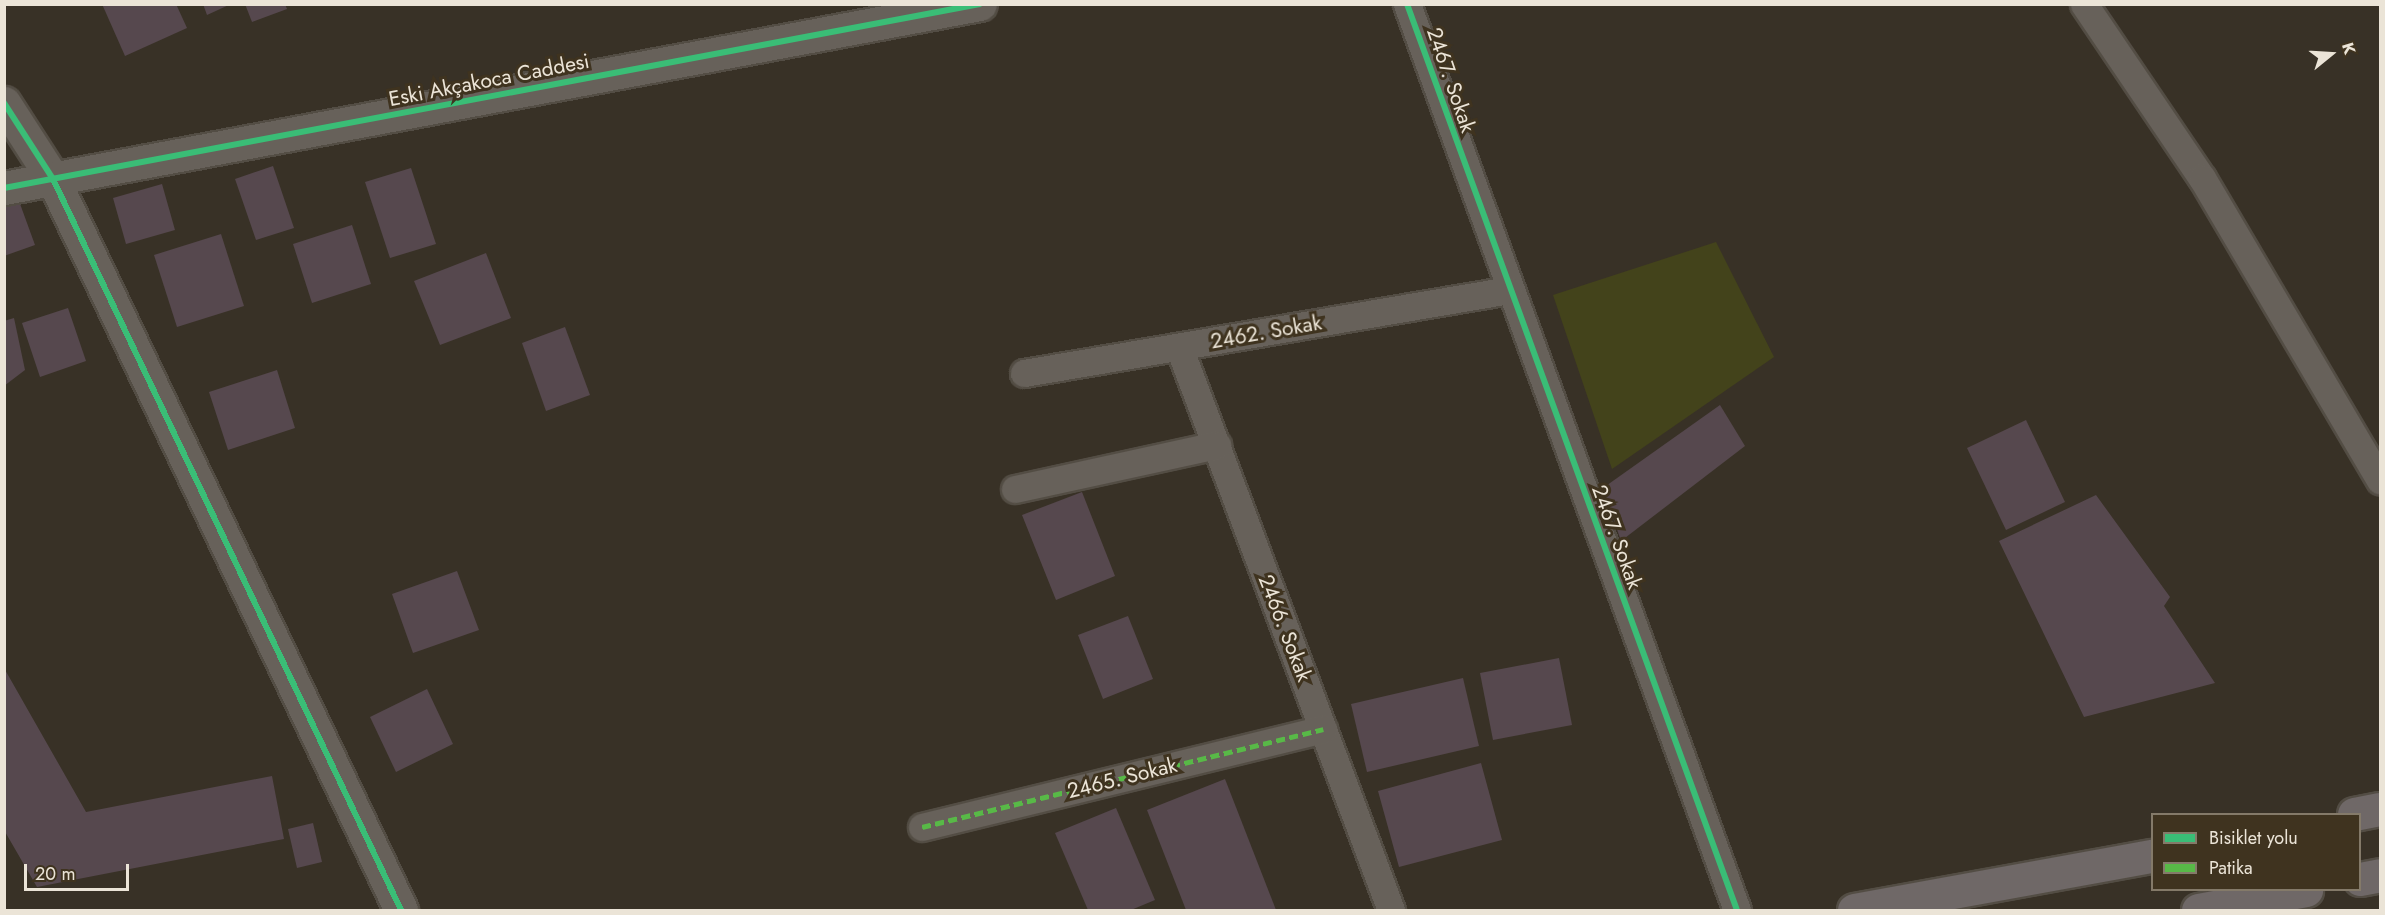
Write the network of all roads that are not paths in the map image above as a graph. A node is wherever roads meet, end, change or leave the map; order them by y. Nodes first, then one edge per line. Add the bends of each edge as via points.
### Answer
1 (980, 4) edge
2 (1407, 4) edge
3 (2084, 4) edge
4 (4, 103) edge
5 (53, 179) junction
6 (4, 188) edge
7 (1508, 290) junction
8 (1179, 347) junction
9 (1024, 373) dead end
10 (1217, 446) junction
11 (2380, 480) edge
12 (1015, 489) dead end
13 (1323, 729) junction
14 (2380, 809) edge
15 (2359, 813) edge
16 (922, 827) dead end
17 (2151, 856) edge
18 (2380, 875) edge
19 (2361, 879) edge
20 (2301, 891) edge
21 (401, 910) edge
22 (1390, 910) edge
23 (1737, 910) edge
24 (1854, 910) edge
25 (2198, 910) edge

1 - 5 street, Eski Akçakoca Caddesi
2 - 7 street, 2467. Sokak
3 - 11 street via 2202,178
4 - 5 street
5 - 6 street, Eski Akçakoca Caddesi
5 - 21 street
7 - 8 street, 2462. Sokak
7 - 23 street, 2467. Sokak
8 - 9 street, 2462. Sokak
8 - 10 street, 2466. Sokak
10 - 12 street
10 - 13 street, 2466. Sokak
13 - 16 street, 2465. Sokak
13 - 22 street, 2466. Sokak
14 - 15 main road
17 - 24 main road
18 - 19 main road
20 - 25 main road

